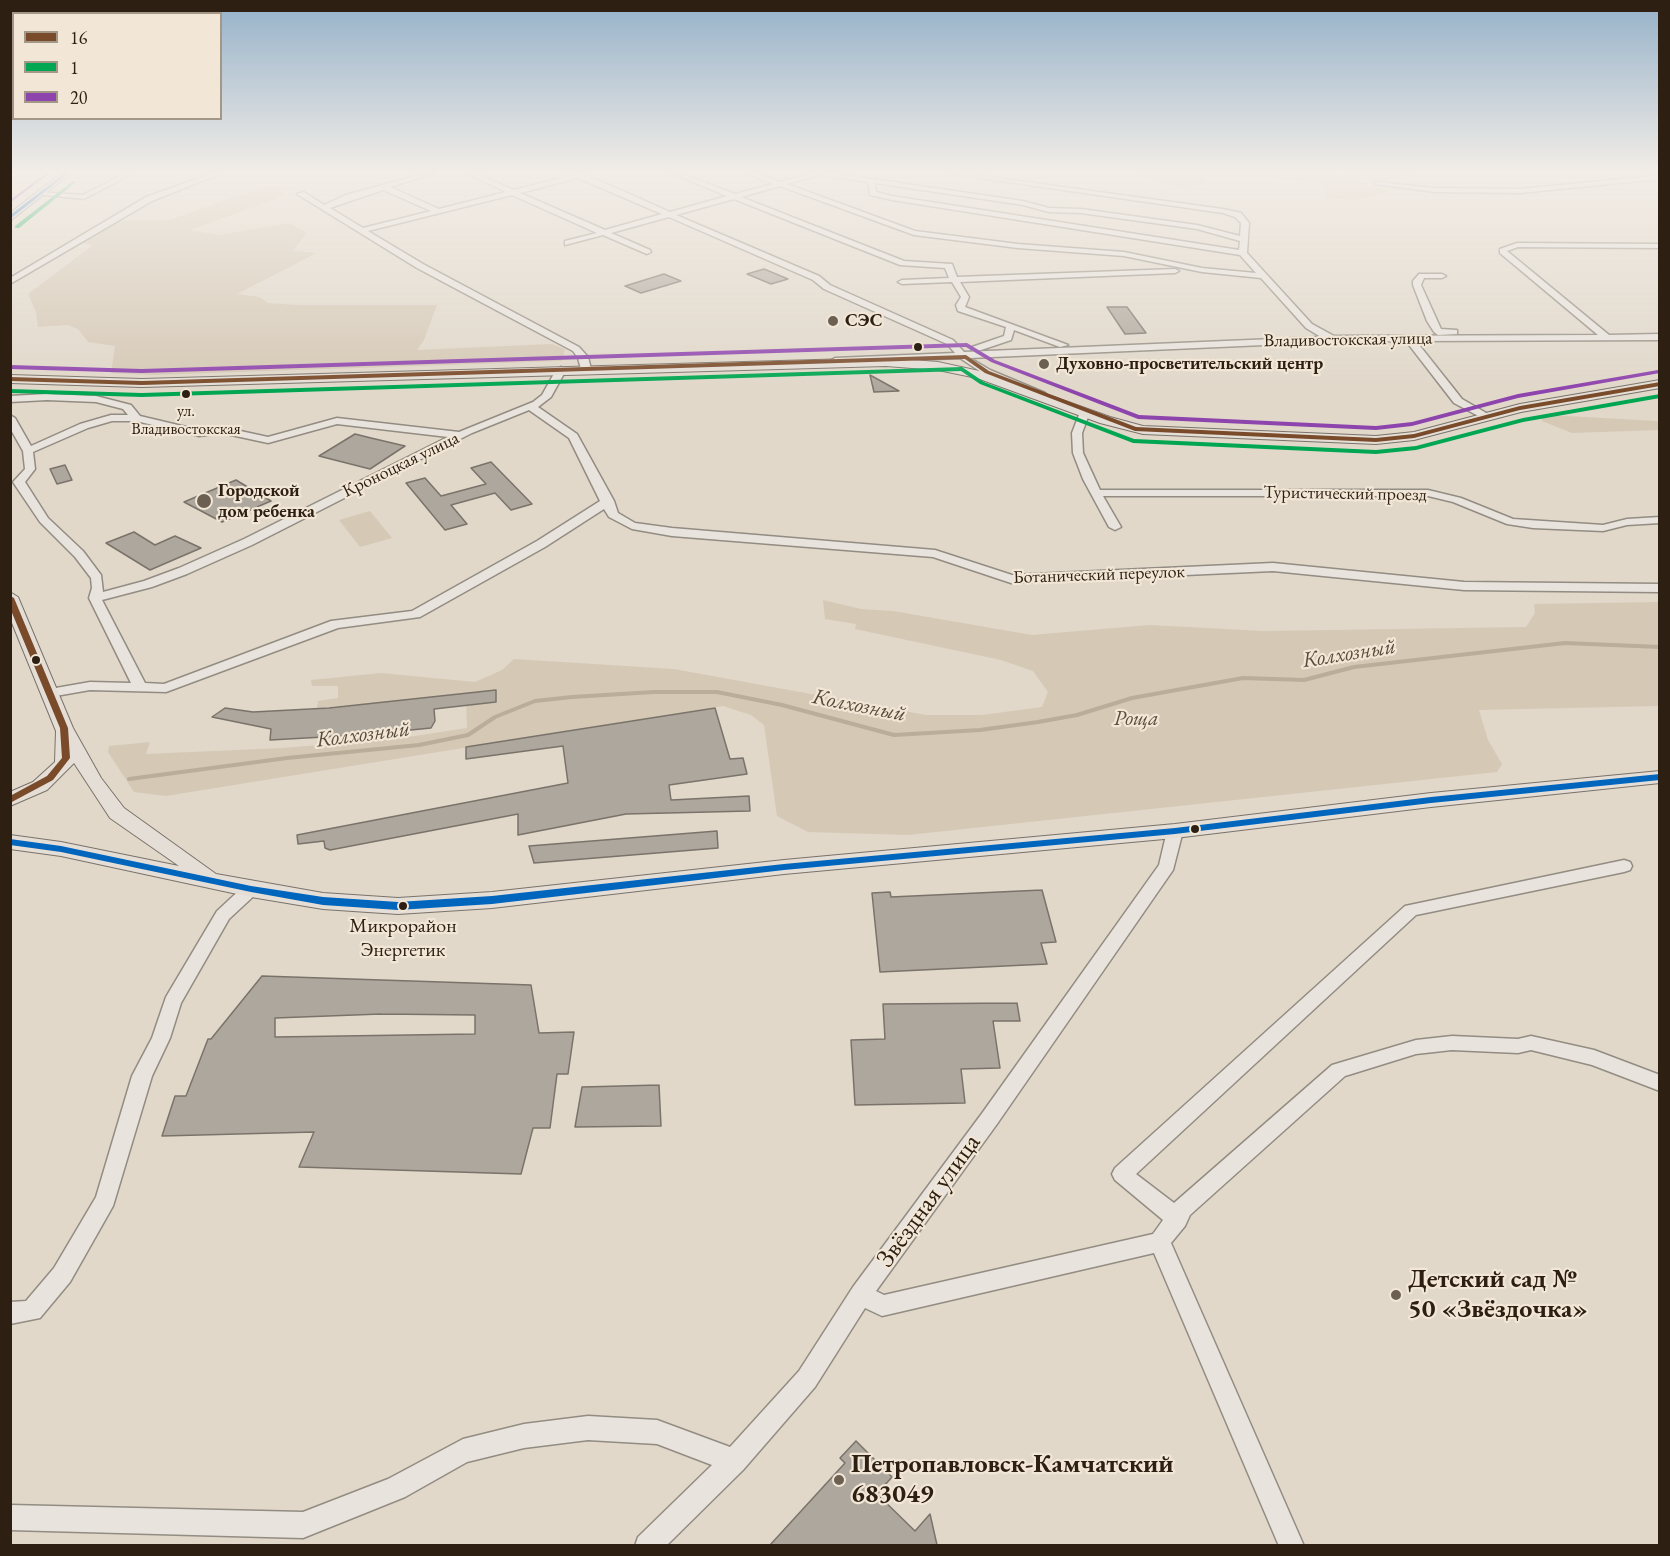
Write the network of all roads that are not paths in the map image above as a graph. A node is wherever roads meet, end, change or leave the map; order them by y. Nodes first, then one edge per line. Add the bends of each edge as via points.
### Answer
1 (71, 246) edge
2 (386, 246) edge
3 (633, 246) edge
4 (741, 246) edge
5 (860, 246) edge
6 (1015, 246) edge
7 (1196, 246) edge
8 (1244, 246) edge
9 (1515, 246) edge
10 (1604, 246) edge
11 (1659, 246) edge
12 (647, 252) dead end
13 (1243, 253) junction
14 (1202, 270) junction
15 (1266, 276) junction
16 (1442, 276) dead end
17 (956, 278) junction
18 (10, 282) edge
19 (902, 282) dead end
20 (1011, 326) junction
21 (1319, 333) junction
22 (1529, 337) junction
23 (1606, 337) junction
24 (1659, 337) edge
25 (1332, 339) junction
26 (1409, 339) junction
27 (1063, 345) junction
28 (967, 360) junction
29 (586, 369) junction
30 (561, 370) junction
31 (13, 380) edge
32 (1659, 384) edge
33 (10, 399) edge
34 (531, 406) junction
35 (1085, 412) junction
36 (1484, 416) junction
37 (10, 418) edge
38 (136, 418) junction
39 (460, 435) junction
40 (28, 451) junction
41 (1096, 493) junction
42 (608, 501) junction
43 (1659, 520) edge
44 (1115, 527) dead end
45 (1659, 588) edge
46 (10, 597) edge
47 (95, 598) junction
48 (15, 635) edge
49 (140, 687) junction
50 (50, 693) junction
51 (64, 728) junction
52 (1659, 777) edge
53 (10, 800) edge
54 (1175, 831) junction
55 (10, 842) edge
56 (1624, 866) dead end
57 (213, 880) junction
58 (252, 889) junction
59 (1659, 1083) edge
60 (1178, 1219) junction
61 (1160, 1242) junction
62 (861, 1294) junction
63 (10, 1313) edge
64 (734, 1461) junction
65 (10, 1517) edge
66 (646, 1545) edge
67 (1292, 1545) edge

1 - 18 street
2 - 29 street via 576,349
3 - 12 street
4 - 28 street via 950,342
5 - 17 street via 910,265 945,264
6 - 14 street via 1124,254
7 - 13 street
8 - 13 street
9 - 23 street via 1503,251
10 - 11 street
13 - 15 street
14 - 15 street
14 - 17 street
15 - 21 street
16 - 22 street via 1425,275 1417,281 1437,332 1506,332
17 - 19 street
17 - 20 street via 965,297 962,309
20 - 27 street
20 - 28 street via 1008,338
21 - 25 street
21 - 27 street
22 - 23 street, Владивостокская улица
22 - 26 street, Владивостокская улица
23 - 24 street, Владивостокская улица
25 - 26 street, Владивостокская улица
25 - 28 street, Владивостокская улица via 987,354
26 - 36 street via 1458,401
27 - 28 street
28 - 29 main road
28 - 35 main road
29 - 30 main road
30 - 31 main road via 142,383
30 - 34 street, Кроноцкая улица via 546,397
32 - 36 main road
33 - 38 street via 90,399 127,407
34 - 39 street, Кроноцкая улица
34 - 42 street, Ботанический переулок via 573,436
35 - 36 main road via 1126,427 1152,431 1354,440 1414,436
35 - 41 street via 1077,433 1078,453
37 - 40 street
38 - 39 street via 199,433 222,430 268,440 337,421
38 - 40 street via 97,422
39 - 47 street, Кроноцкая улица via 248,542 148,584
40 - 47 street via 30,469 19,482 44,520 97,578
41 - 43 street, Туристический проезд via 1428,493 1512,522 1533,525 1603,528
41 - 44 street
42 - 45 street, Ботанический переулок via 614,515 632,526 716,537 916,551 1011,579 1273,567 1464,585
42 - 49 street via 542,544 415,614 336,624 175,686
46 - 48 main road
47 - 49 street
48 - 50 main road via 33,656
49 - 50 street via 90,687
50 - 51 main road
51 - 53 main road via 63,765 40,786
51 - 57 main road via 117,813
52 - 54 main road
54 - 58 main road via 795,866 492,900 398,906 323,901
54 - 62 street, Звёздная улица via 1167,866
55 - 57 main road
56 - 60 street via 1411,910 1122,1174
57 - 58 main road
58 - 63 street via 223,915 172,1002 161,1038 142,1076 106,1200 62,1275 32,1311
59 - 60 street via 1594,1058 1531,1043 1416,1047 1339,1070 1183,1208
60 - 61 street
61 - 62 street via 882,1306
61 - 67 street
62 - 64 street, Звёздная улица via 807,1379
64 - 65 street via 657,1432 588,1428 524,1436 463,1451 396,1488 303,1526
64 - 66 street, Звёздная улица

